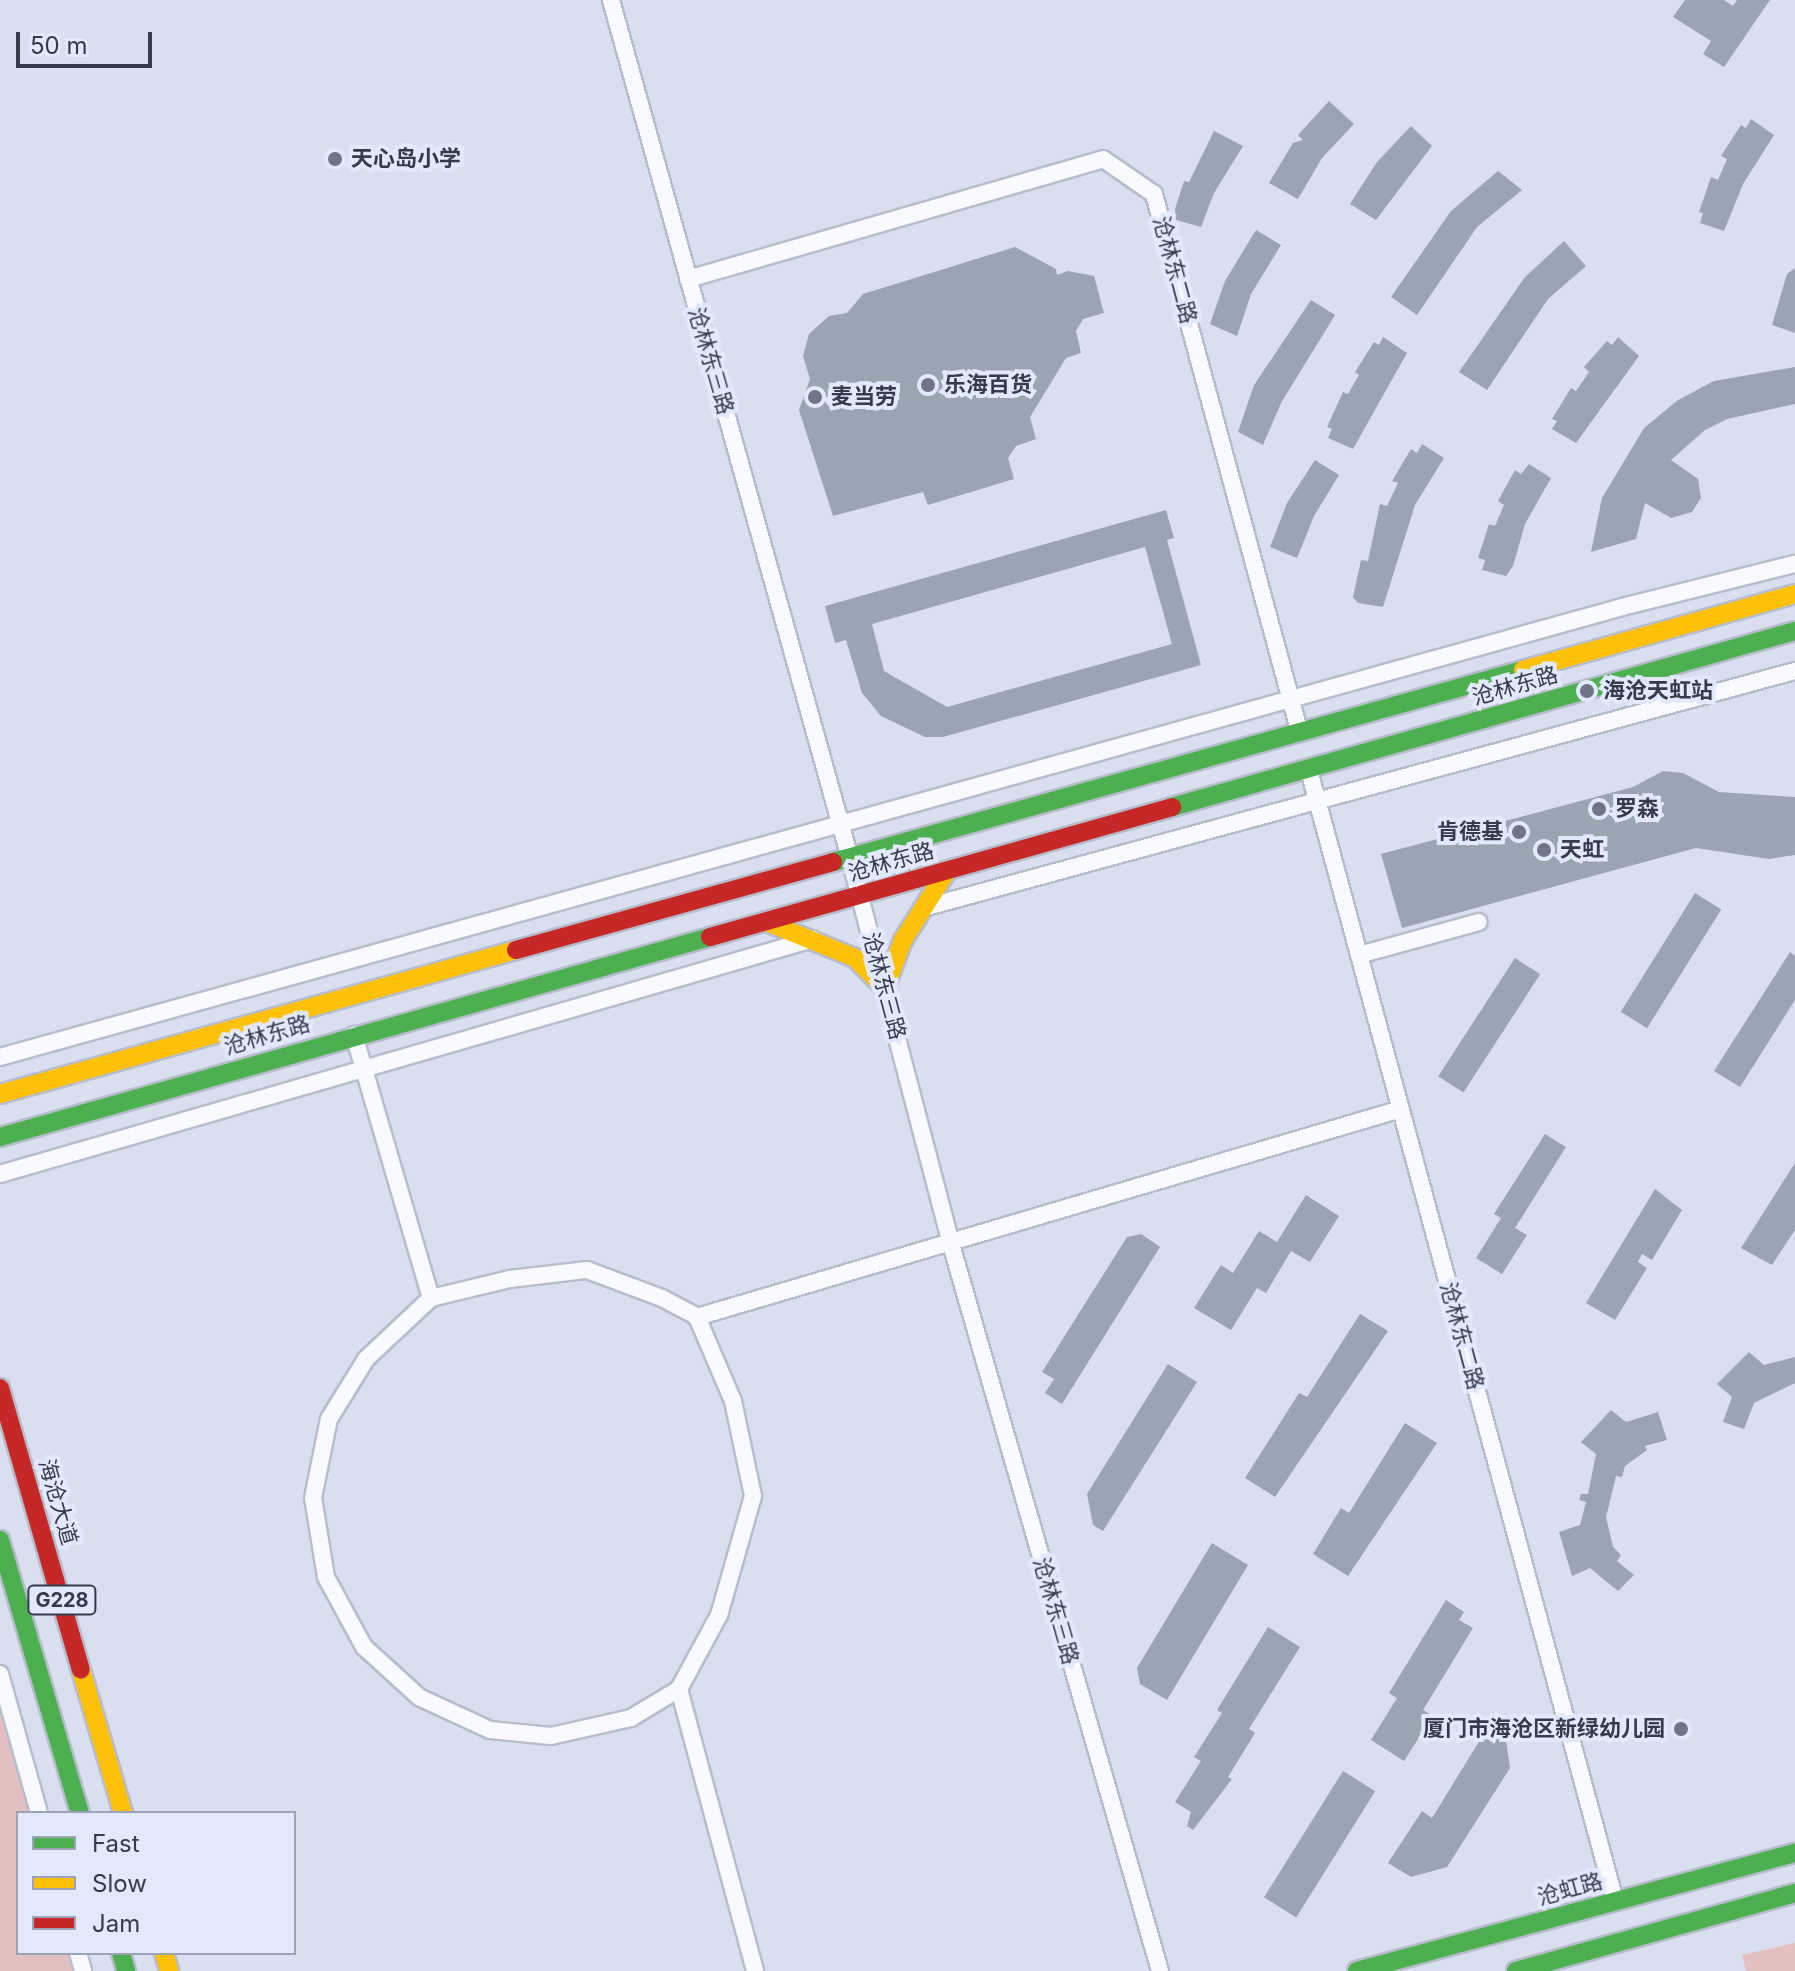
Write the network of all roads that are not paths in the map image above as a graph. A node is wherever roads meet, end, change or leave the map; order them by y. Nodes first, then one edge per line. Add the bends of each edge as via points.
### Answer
1 (611, 0) edge
2 (688, 279) junction
3 (1795, 564) edge
4 (1795, 594) edge
5 (1795, 631) edge
6 (1795, 671) edge
7 (1290, 699) junction
8 (1299, 730) junction
9 (1309, 770) junction
10 (1319, 804) junction
11 (841, 826) junction
12 (849, 855) junction
13 (947, 871) junction
14 (860, 895) junction
15 (923, 908) junction
16 (1479, 922) dead end
17 (769, 923) junction
18 (813, 939) junction
19 (1359, 955) junction
20 (885, 988) junction
21 (354, 1035) junction
22 (0, 1057) edge
23 (364, 1069) junction
24 (0, 1094) edge
25 (1401, 1109) junction
26 (0, 1137) edge
27 (0, 1174) edge
28 (951, 1244) junction
29 (431, 1298) junction
30 (697, 1317) junction
31 (0, 1388) edge
32 (0, 1540) edge
33 (0, 1674) edge
34 (679, 1689) junction
35 (38, 1811) edge
36 (79, 1811) edge
37 (122, 1811) edge
38 (1795, 1853) edge
39 (1795, 1893) edge
40 (1615, 1901) junction
41 (755, 1971) edge
42 (1160, 1971) edge
43 (1357, 1971) edge
44 (1516, 1971) edge

1 - 2 street, 沧林东三路
2 - 7 street, 沧林东二路 via 1103,159 1154,194
2 - 11 street, 沧林东三路
3 - 7 street
4 - 8 main road, 沧林东路
5 - 9 main road, 沧林东路
6 - 10 street
7 - 8 street, 沧林东二路
7 - 11 street
8 - 12 main road, 沧林东路
9 - 10 street, 沧林东二路
9 - 13 main road, 沧林东路
10 - 15 street
10 - 19 street, 沧林东二路
11 - 12 street, 沧林东三路
11 - 22 street
12 - 14 street, 沧林东三路
12 - 24 main road, 沧林东路
13 - 14 main road, 沧林东路
13 - 15 main road
14 - 17 main road, 沧林东路
14 - 20 street, 沧林东三路
15 - 20 main road via 903,940
16 - 19 street
17 - 18 main road
17 - 21 main road, 沧林东路
18 - 20 main road via 855,958
18 - 23 street
19 - 25 street, 沧林东二路
20 - 28 street, 沧林东三路
21 - 23 street
21 - 26 main road, 沧林东路
23 - 27 street
23 - 29 street
25 - 28 street
25 - 40 street, 沧林东二路
28 - 30 street
28 - 42 street, 沧林东三路
29 - 30 street via 510,1279 587,1270
29 - 34 street via 366,1359 329,1419 323,1445 313,1498 326,1577 364,1647 419,1697 490,1730 551,1736 631,1718
30 - 34 street via 733,1401 753,1496 719,1615
31 - 37 main road, 海沧大道 / G228
32 - 36 main road, G228
33 - 35 street
34 - 41 street
38 - 40 main road, 沧虹路
39 - 44 main road
40 - 43 main road, 沧虹路

